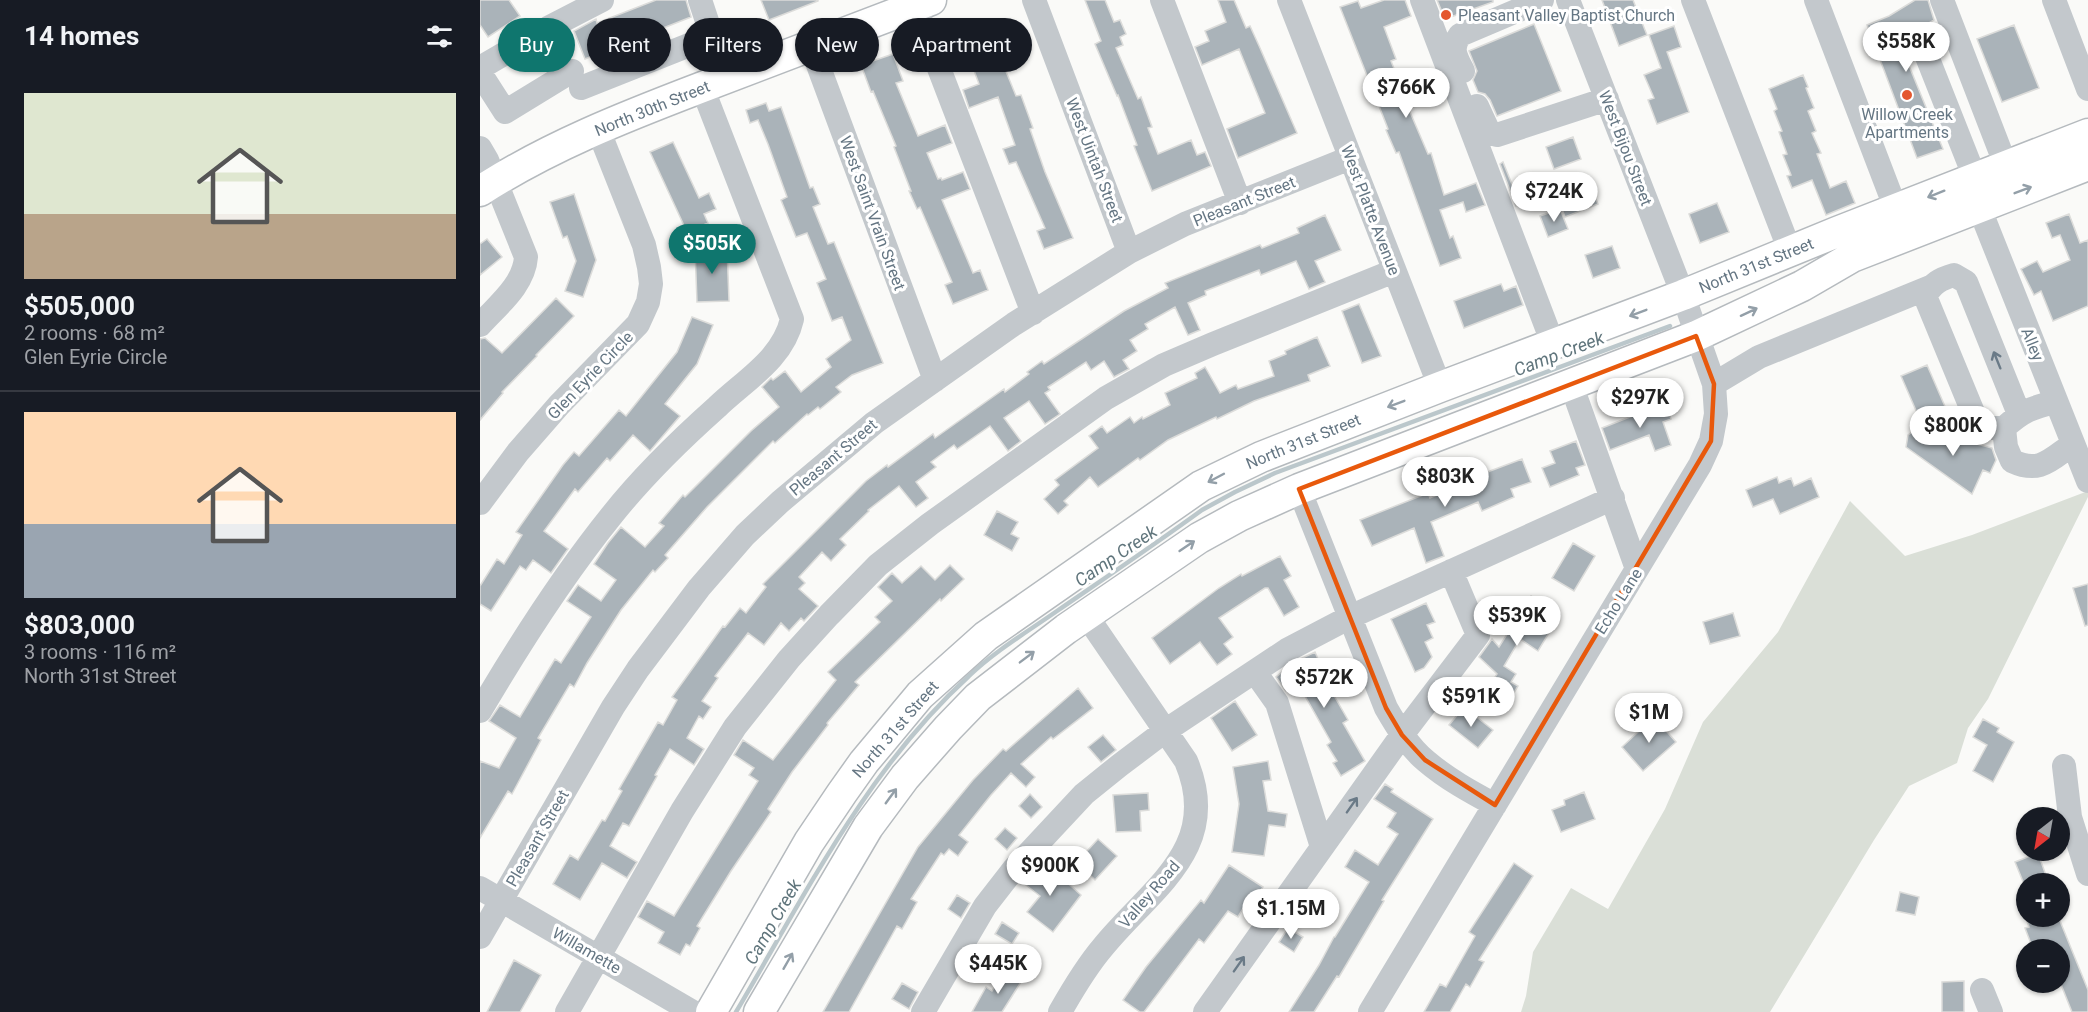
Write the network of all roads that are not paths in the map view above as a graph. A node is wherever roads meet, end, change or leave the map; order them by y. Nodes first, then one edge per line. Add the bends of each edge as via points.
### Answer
1 (602, 0) edge
2 (700, 0) edge
3 (1034, 0) edge
4 (1162, 0) edge
5 (1289, 0) edge
6 (1422, 0) edge
7 (1542, 0) edge
8 (1568, 0) edge
9 (1693, 0) edge
10 (1816, 0) edge
11 (1942, 0) edge
12 (2054, 0) edge
13 (923, 3) edge
14 (706, 18) edge
15 (879, 20) edge
16 (683, 45) edge
17 (1924, 49) dead end
18 (795, 52) edge
19 (480, 68) edge
20 (715, 72) edge
21 (821, 72) edge
22 (480, 73) edge
23 (716, 82) junction
24 (2088, 89) edge
25 (1607, 99) junction
26 (597, 129) junction
27 (2088, 134) edge
28 (480, 148) edge
29 (1350, 158) junction
30 (2088, 165) edge
31 (2006, 166) junction
32 (488, 186) edge
33 (1977, 193) junction
34 (1240, 203) junction
35 (1901, 223) junction
36 (1790, 251) junction
37 (1130, 252) junction
38 (1394, 271) junction
39 (1930, 287) junction
40 (1683, 296) junction
41 (1033, 313) junction
42 (480, 325) edge
43 (1696, 336) junction
44 (1553, 344) junction
45 (935, 380) junction
46 (1571, 384) junction
47 (1714, 384) junction
48 (1440, 387) junction
49 (2056, 402) junction
50 (2012, 421) junction
51 (2073, 444) junction
52 (2088, 481) edge
53 (1299, 489) junction
54 (1613, 498) junction
55 (480, 503) edge
56 (1638, 569) junction
57 (1450, 571) junction
58 (1086, 615) junction
59 (1350, 617) junction
60 (1255, 672) junction
61 (480, 711) edge
62 (1165, 731) junction
63 (1402, 735) junction
64 (2064, 766) dead end
65 (1495, 805) junction
66 (1322, 847) junction
67 (2088, 874) edge
68 (480, 888) edge
69 (501, 901) junction
70 (480, 937) edge
71 (600, 957) junction
72 (765, 1010) edge
73 (567, 1012) edge
74 (693, 1012) edge
75 (711, 1012) edge
76 (923, 1012) edge
77 (1060, 1012) edge
78 (1205, 1012) edge
79 (1370, 1012) edge

1 - 19 street
2 - 14 street
3 - 37 street, West Uintah Street
4 - 34 street
5 - 29 street, West Platte Avenue
6 - 44 street
7 - 25 street via 1460,35 1454,43 1489,132 1497,135
8 - 25 street, West Bijou Street
9 - 36 street
10 - 35 street
11 - 31 street
12 - 24 street
13 - 15 main road, North 30th Street
13 - 41 street
16 - 22 street via 577,79 505,112
17 - 33 street, Alley
18 - 23 main road, North 30th Street
20 - 23 street
21 - 45 street, West Saint Vrain Street
23 - 26 main road, North 30th Street
23 - 61 street via 792,319 789,332 772,359 678,444 614,513 550,597
25 - 40 street, West Bijou Street
26 - 32 main road, North 30th Street
26 - 55 street, Glen Eyrie Circle via 644,245 651,284 648,302 638,324 559,405
27 - 31 main road, North 31st Street
28 - 32 street via 488,160
29 - 34 street, Pleasant Street
29 - 38 street, West Platte Avenue
33 -> 30 main road, North 31st Street
31 - 33 main road, North 31st Street
32 - 42 street via 526,257 518,282
33 - 35 main road, North 31st Street
33 - 49 street, Alley
34 - 37 street, Pleasant Street via 1185,224
35 - 36 main road, North 31st Street
43 -> 35 main road, North 31st Street via 1802,286
36 - 40 main road, North 31st Street
37 - 41 street, Pleasant Street
38 - 48 street, West Platte Avenue
38 - 71 street via 1184,357 1106,398 878,565 789,659 735,727 682,811
39 - 47 street via 1759,357
39 - 50 street via 1924,296 1977,422 1986,428
50 -> 39 street via 1966,282 1954,275 1940,278
40 - 43 street, Echo Lane
40 -> 44 main road, North 31st Street
41 - 45 street, Pleasant Street
43 - 46 main road, North 31st Street
43 - 47 street, Echo Lane
44 - 48 main road, North 31st Street
45 - 69 street, Pleasant Street via 874,423 780,502 699,588 613,707
46 - 53 main road, North 31st Street
46 - 54 street
47 - 56 street, Echo Lane via 1716,414 1712,441
48 -> 75 main road, North 31st Street via 1261,457 1201,486 986,636 920,695 842,792
49 - 50 street via 2029,408
49 - 51 street, Alley
50 - 51 street via 2006,447 2012,461 2023,466 2034,468 2047,463
51 - 52 street, Alley
58 -> 53 main road, North 31st Street via 1199,538
53 - 59 street
54 - 56 street
54 - 57 street
56 - 65 street, Echo Lane
57 - 59 street
57 - 63 street via 1478,635
58 - 62 street, Valley Road
72 -> 58 main road, North 31st Street via 868,827 905,777 978,697
59 - 60 street via 1287,650
59 - 63 street via 1386,708
60 - 62 street
60 - 66 street via 1277,704
62 - 76 street via 1084,794 1013,870 985,906
62 - 77 street, Valley Road via 1194,780 1196,819 1191,837 1164,880 1102,948
63 - 65 street via 1432,766
66 -> 63 street
64 - 67 street via 2070,817
65 - 79 street, Echo Lane
78 -> 66 street
68 - 69 street, Willamette
69 - 70 street, Pleasant Street
69 - 71 street, Willamette
71 - 73 street
71 - 74 street, Willamette

